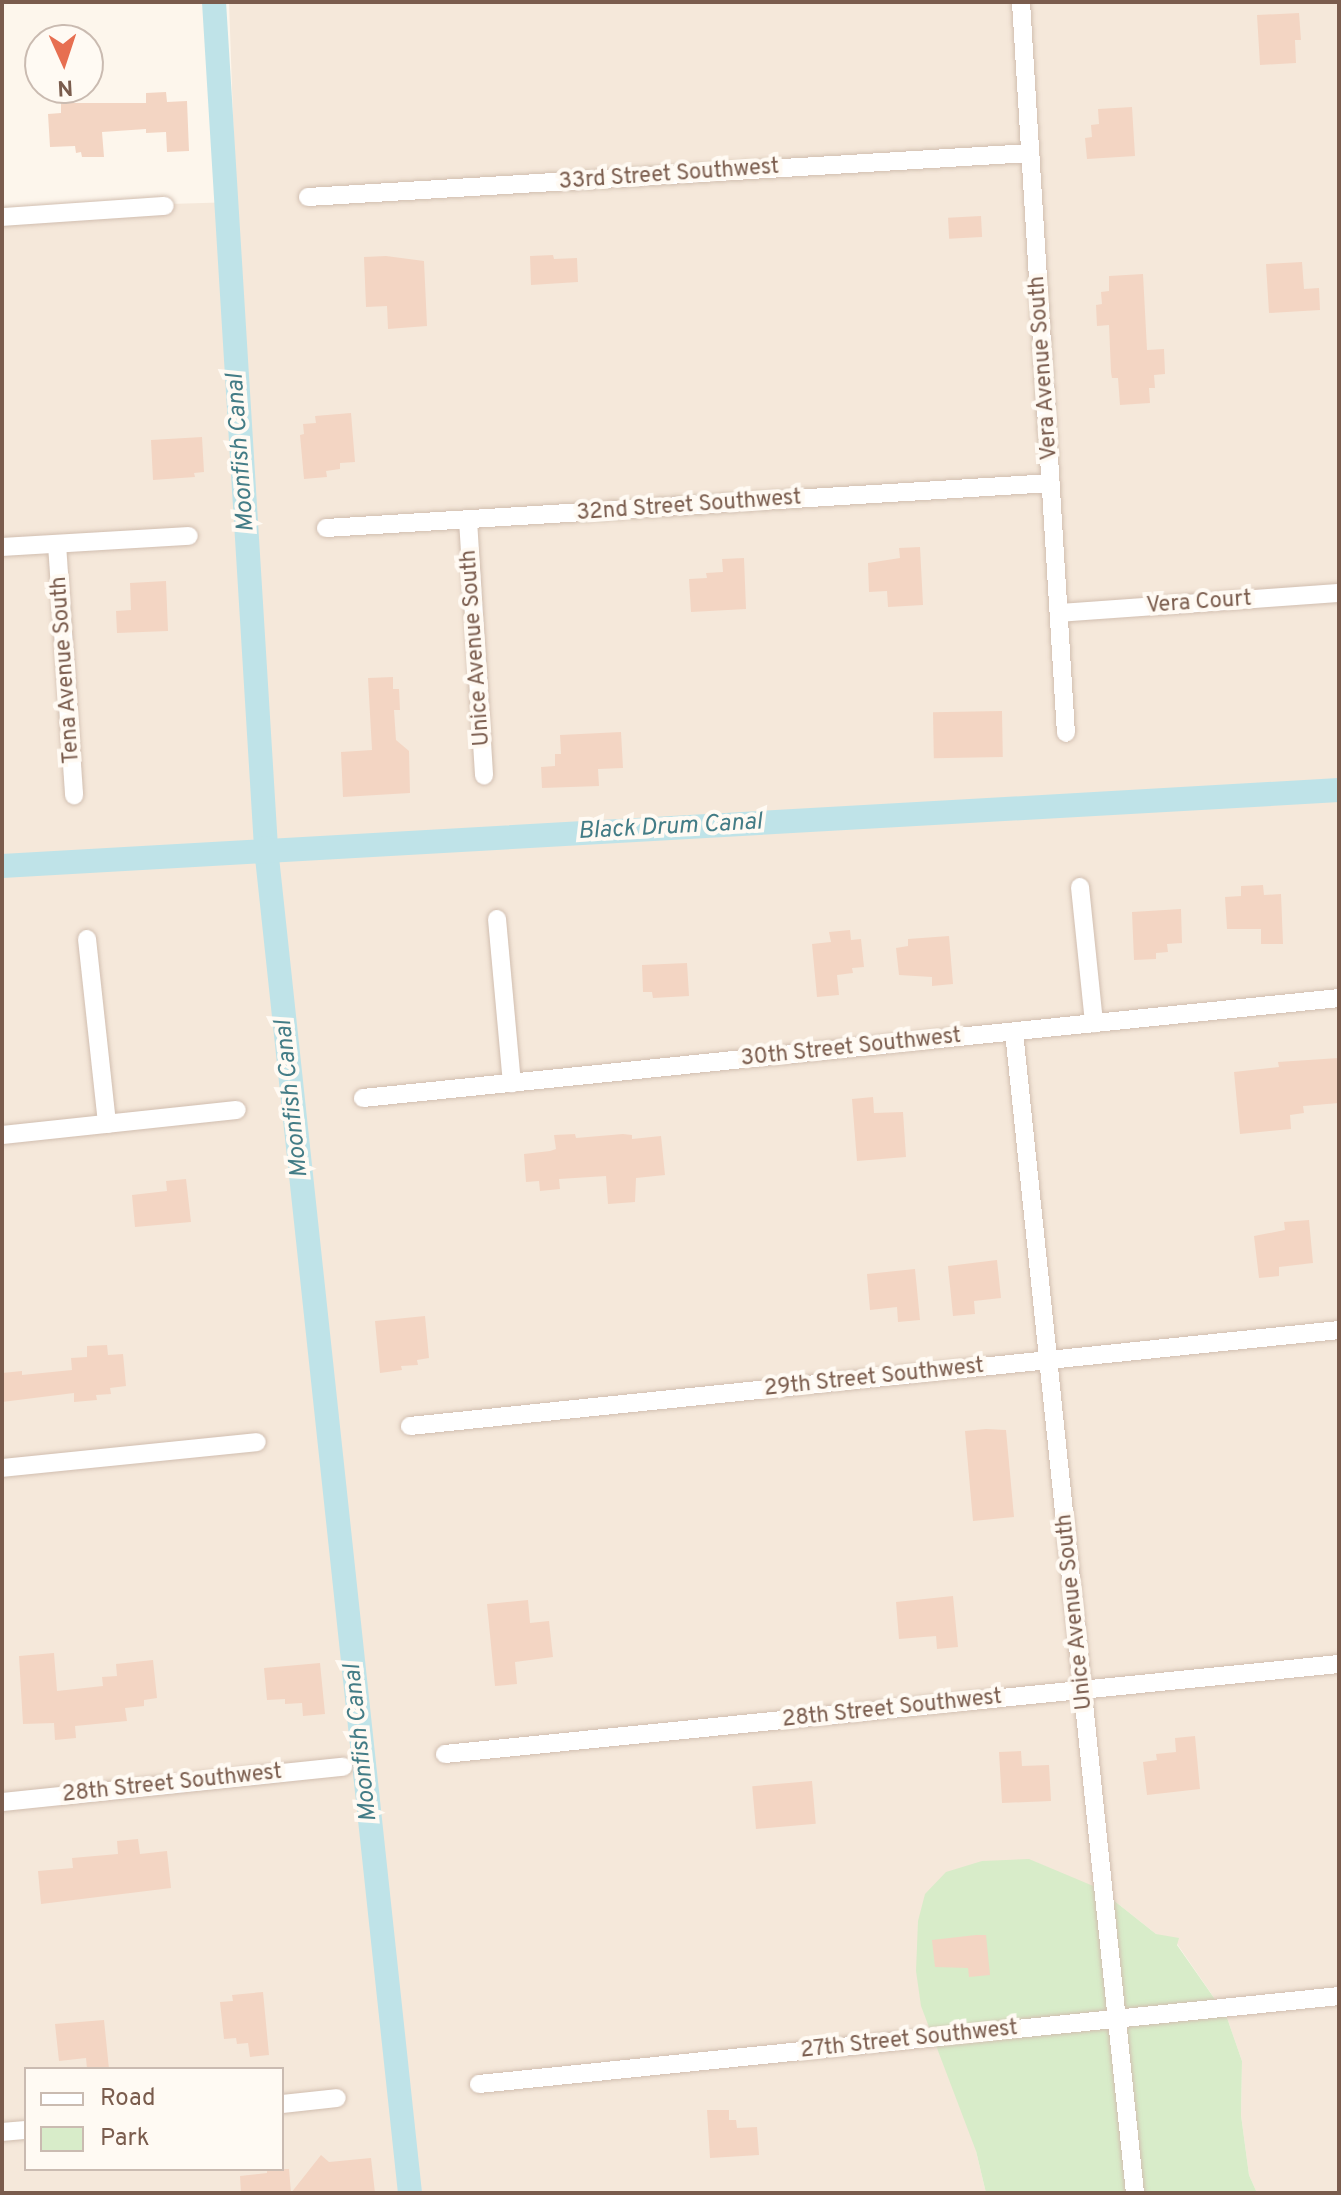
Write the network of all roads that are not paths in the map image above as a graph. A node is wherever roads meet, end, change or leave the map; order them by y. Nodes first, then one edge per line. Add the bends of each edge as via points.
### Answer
1 (1021, 2) edge
2 (1030, 153) junction
3 (308, 197) dead end
4 (165, 206) dead end
5 (2, 217) edge
6 (1051, 483) junction
7 (468, 520) junction
8 (326, 528) dead end
9 (189, 536) dead end
10 (57, 544) junction
11 (2, 547) edge
12 (1339, 593) edge
13 (1059, 613) junction
14 (1066, 733) dead end
15 (484, 776) dead end
16 (74, 795) dead end
17 (1080, 887) dead end
18 (497, 919) dead end
19 (87, 939) dead end
20 (1339, 998) edge
21 (1094, 1023) junction
22 (1014, 1032) junction
23 (512, 1083) junction
24 (363, 1098) dead end
25 (237, 1110) dead end
26 (107, 1124) junction
27 (2, 1135) edge
28 (1339, 1330) edge
29 (1049, 1359) junction
30 (410, 1426) dead end
31 (257, 1442) dead end
32 (2, 1468) edge
33 (1339, 1664) edge
34 (1083, 1689) junction
35 (445, 1754) dead end
36 (343, 1767) dead end
37 (2, 1802) edge
38 (1339, 1996) edge
39 (1117, 2019) junction
40 (479, 2084) dead end
41 (337, 2098) dead end
42 (284, 2104) edge
43 (24, 2130) edge
44 (2, 2132) edge
45 (1135, 2193) edge

1 - 2 street, Vera Avenue South
2 - 3 street, 33rd Street Southwest
2 - 6 street, Vera Avenue South
4 - 5 street
6 - 7 street, 32nd Street Southwest
6 - 13 street, Vera Avenue South
7 - 8 street, 32nd Street Southwest
7 - 15 street, Unice Avenue South
9 - 10 street
10 - 11 street
10 - 16 street, Tena Avenue South
12 - 13 street, Vera Court
13 - 14 street, Vera Avenue South
17 - 21 street
18 - 23 street
19 - 26 street
20 - 21 street, 30th Street Southwest
21 - 22 street, 30th Street Southwest
22 - 23 street, 30th Street Southwest
22 - 29 street, Unice Avenue South
23 - 24 street, 30th Street Southwest
25 - 26 street
26 - 27 street
28 - 29 street, 29th Street Southwest
29 - 30 street, 29th Street Southwest
29 - 34 street, Unice Avenue South
31 - 32 street
33 - 34 street, 28th Street Southwest
34 - 35 street, 28th Street Southwest
34 - 39 street, Unice Avenue South
36 - 37 street, 28th Street Southwest
38 - 39 street, 27th Street Southwest
39 - 40 street, 27th Street Southwest
39 - 45 street, Unice Avenue South
41 - 42 street
43 - 44 street

